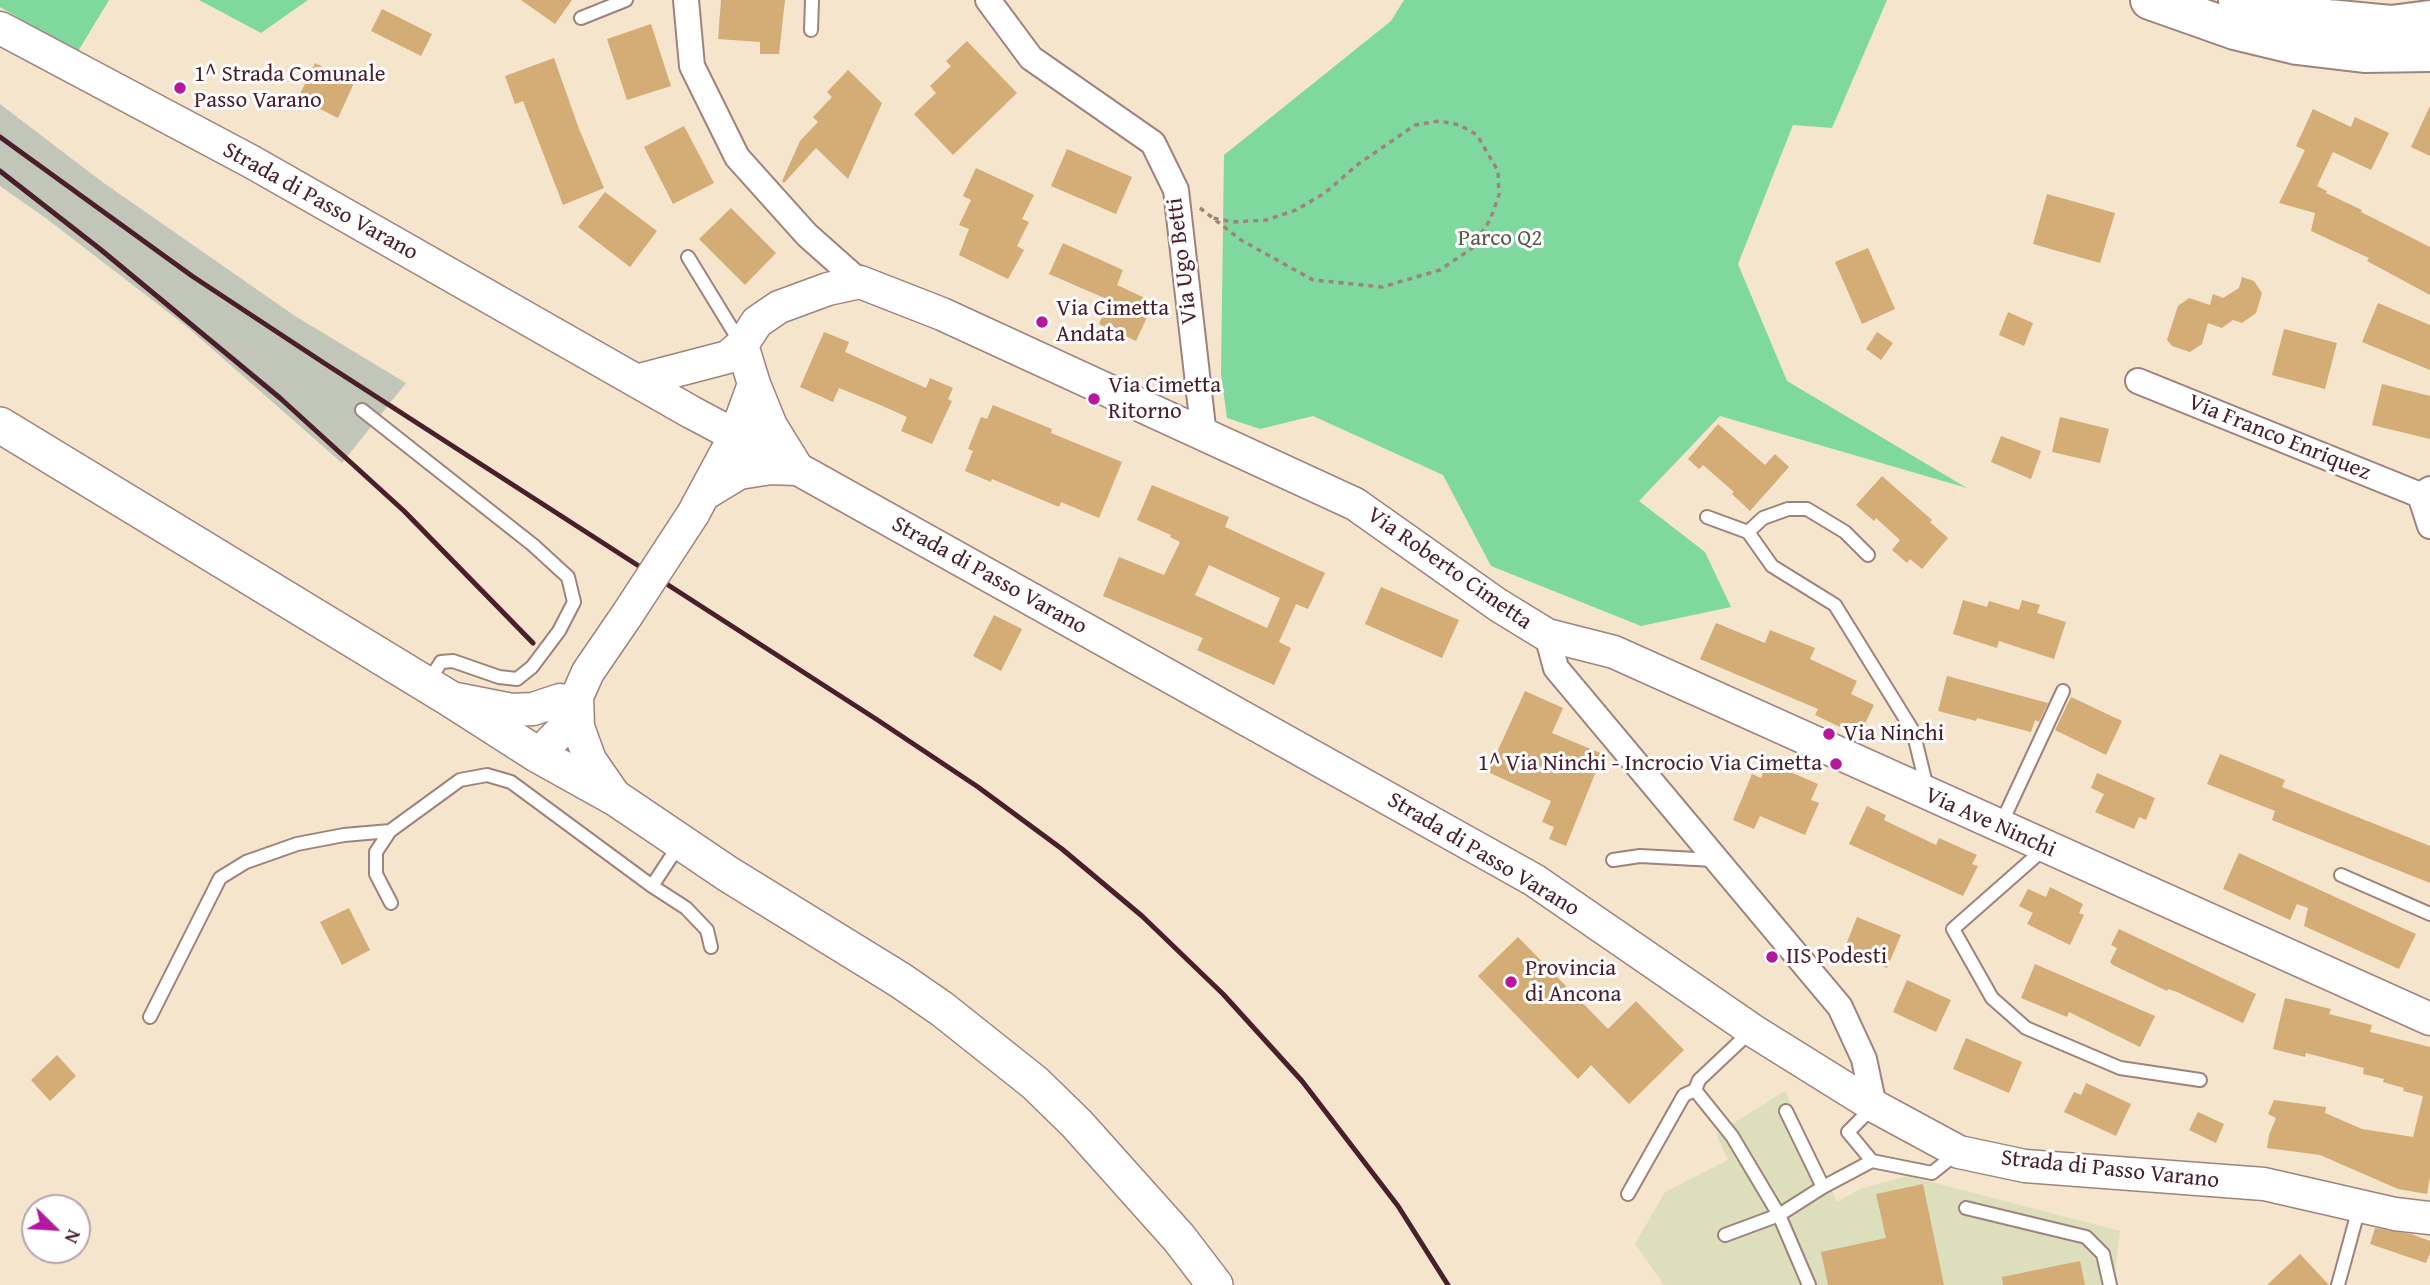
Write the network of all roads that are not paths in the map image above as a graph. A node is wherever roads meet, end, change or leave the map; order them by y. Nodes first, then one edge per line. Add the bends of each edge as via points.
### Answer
1 (626, 0) edge
2 (686, 0) edge
3 (812, 0) edge
4 (988, 0) edge
5 (2150, 0) edge
6 (2238, 0) edge
7 (581, 18) dead end
8 (2430, 20) edge
9 (0, 28) edge
10 (811, 30) dead end
11 (2430, 52) edge
12 (688, 257) dead end
13 (860, 282) junction
14 (735, 351) junction
15 (636, 381) junction
16 (2138, 381) dead end
17 (754, 384) junction
18 (362, 410) dead end
19 (691, 412) junction
20 (0, 425) edge
21 (735, 436) junction
22 (1204, 436) junction
23 (797, 469) junction
24 (2425, 492) edge
25 (700, 503) junction
26 (1707, 517) dead end
27 (2430, 526) edge
28 (1748, 532) junction
29 (1868, 555) dead end
30 (1547, 635) junction
31 (575, 688) junction
32 (2063, 691) dead end
33 (438, 692) junction
34 (538, 755) junction
35 (1928, 795) junction
36 (617, 799) junction
37 (2000, 827) junction
38 (390, 831) junction
39 (682, 842) junction
40 (2045, 848) junction
41 (1613, 860) dead end
42 (1717, 860) junction
43 (2341, 874) dead end
44 (652, 886) junction
45 (391, 902) dead end
46 (2430, 914) edge
47 (711, 947) dead end
48 (150, 1017) dead end
49 (2430, 1019) edge
50 (1752, 1030) junction
51 (2200, 1080) dead end
52 (1695, 1090) junction
53 (1874, 1106) junction
54 (1786, 1111) dead end
55 (1959, 1152) junction
56 (1872, 1161) junction
57 (1823, 1187) junction
58 (1628, 1194) dead end
59 (2359, 1206) junction
60 (1966, 1208) dead end
61 (1779, 1215) junction
62 (2430, 1219) edge
63 (1725, 1236) dead end
64 (1215, 1285) edge
65 (1809, 1285) edge
66 (2110, 1285) edge
67 (2338, 1285) edge

1 - 7 lane
2 - 13 street via 692,66 737,157 807,234
3 - 10 lane
4 - 22 street, Via Ugo Betti via 1031,58 1153,143 1176,190
5 - 11 highway via 2235,30 2297,45 2364,53
6 - 8 highway via 2328,19 2391,25
9 - 15 street, Strada di Passo Varano via 252,162
12 - 14 lane
13 - 14 street via 779,307 757,322
13 - 22 street, Via Roberto Cimetta via 942,314
14 - 15 street
14 - 17 street, Strada di Passo Varano
14 - 19 street via 698,382
15 - 19 street, Strada di Passo Varano
16 - 24 street, Via Franco Enriquez
17 - 21 street, Strada di Passo Varano
17 - 23 street, Strada di Passo Varano via 771,426
18 - 33 lane via 568,577 574,602 532,667 517,679 453,661 440,662
19 - 21 street, Strada di Passo Varano
19 - 25 street via 706,458
20 - 33 main road
21 - 23 street, Strada di Passo Varano
21 - 25 street, Strada di Passo Varano
22 - 30 street, Via Roberto Cimetta via 1356,504
23 - 25 street, Strada di Passo Varano via 739,473
23 - 50 street, Strada di Passo Varano via 1534,880
24 - 27 street, Via Franco Enriquez
25 - 31 street, Strada di Passo Varano, bridge
26 - 28 lane
28 - 29 lane via 1763,517 1807,509 1845,532
28 - 35 lane via 1772,566 1835,605 1913,731
30 - 35 street, Via Ave Ninchi via 1614,652
30 - 42 street, Via Roberto Cimetta via 1556,668
31 - 33 street via 533,709 512,710
31 - 34 street, Strada di Passo Varano via 545,724
31 - 36 street via 578,727 590,761
32 - 37 lane
33 - 34 main road
34 - 36 main road
35 - 37 street, Via Ave Ninchi
36 - 39 main road
37 - 40 street, Via Ave Ninchi
38 - 44 lane via 460,780 487,775 511,782
38 - 45 lane via 376,852 376,874
38 - 48 lane via 297,844 246,862 220,878
39 - 44 lane
39 - 64 main road via 900,980 1035,1083 1130,1182
40 - 49 street, Via Ave Ninchi
40 - 51 lane via 1953,929 1992,998 2026,1028 2120,1068
41 - 42 lane via 1640,856
42 - 53 street, Via Roberto Cimetta via 1840,1007 1864,1059
43 - 46 lane
44 - 47 lane via 686,908 707,930
50 - 52 lane via 1699,1080
50 - 53 street, Strada di Passo Varano
52 - 58 lane via 1684,1095
52 - 61 lane via 1732,1136
53 - 55 street, Strada di Passo Varano
53 - 56 lane via 1848,1132
54 - 57 lane
55 - 56 lane via 1932,1173
55 - 59 street, Strada di Passo Varano via 2025,1166 2264,1184
56 - 57 lane
57 - 61 lane
59 - 62 street, Strada di Passo Varano
59 - 67 lane
60 - 66 lane via 2086,1237 2103,1254
61 - 63 lane
61 - 65 lane

